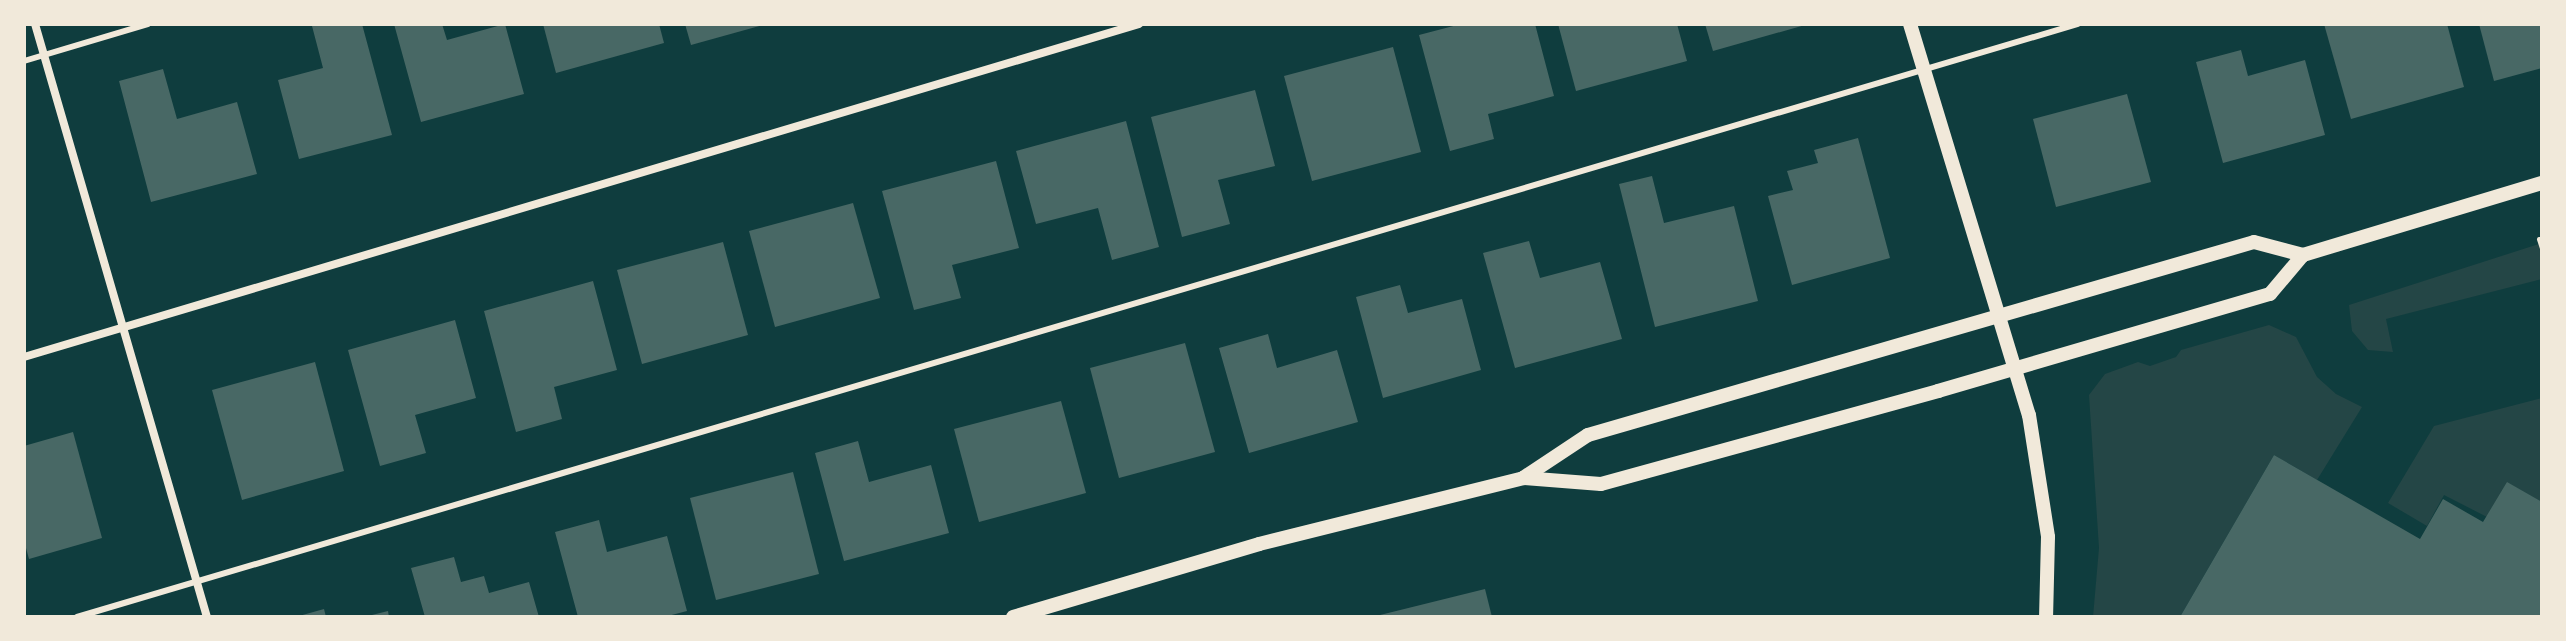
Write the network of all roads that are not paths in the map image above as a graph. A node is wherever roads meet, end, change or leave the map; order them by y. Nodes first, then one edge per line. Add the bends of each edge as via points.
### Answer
1 (35, 24) edge
2 (148, 24) edge
3 (1139, 24) edge
4 (1910, 24) edge
5 (2078, 24) edge
6 (44, 55) junction
7 (24, 61) edge
8 (1923, 71) junction
9 (2542, 183) edge
10 (2303, 255) junction
11 (1998, 316) junction
12 (125, 327) junction
13 (24, 357) edge
14 (2016, 369) junction
15 (1523, 478) junction
16 (197, 582) junction
17 (77, 617) edge
18 (207, 617) edge
19 (1013, 617) edge
20 (2046, 617) edge

1 - 6 street
2 - 6 lane
3 - 12 street
4 - 8 street
5 - 8 lane
6 - 7 lane
6 - 12 street
8 - 11 street
8 - 16 lane
9 - 10 street
10 - 11 street via 2254,242
10 - 14 street via 2270,294
11 - 14 street
11 - 15 street via 1588,435
12 - 13 street
12 - 16 street
14 - 15 street via 1601,484
14 - 20 street via 2029,415 2048,537
15 - 19 street via 1259,544
16 - 17 lane
16 - 18 street

